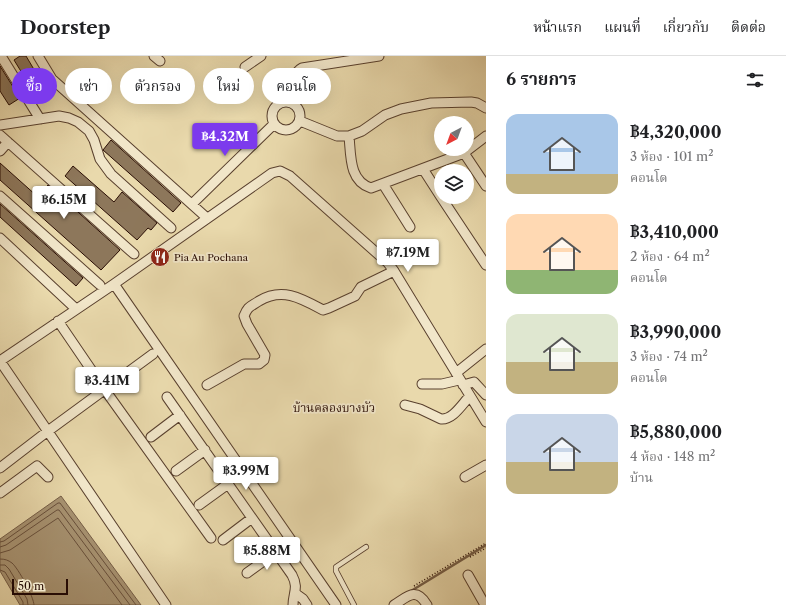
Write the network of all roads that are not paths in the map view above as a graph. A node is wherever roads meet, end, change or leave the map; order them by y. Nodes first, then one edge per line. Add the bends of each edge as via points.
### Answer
1 (38, 56) edge
2 (261, 56) edge
3 (378, 56) edge
4 (333, 59) edge
5 (2, 61) edge
6 (245, 67) dead end
7 (302, 68) edge
8 (279, 104) edge
9 (293, 104) edge
10 (486, 108) edge
11 (40, 119) junction
12 (300, 121) junction
13 (274, 124) junction
14 (0, 125) edge
15 (0, 135) edge
16 (349, 136) junction
17 (486, 136) edge
18 (8, 142) junction
19 (474, 145) edge
20 (0, 151) edge
21 (454, 156) edge
22 (467, 156) edge
23 (423, 169) junction
24 (383, 184) junction
25 (434, 186) edge
26 (486, 186) edge
27 (0, 196) edge
28 (192, 204) junction
29 (446, 204) edge
30 (207, 218) junction
31 (410, 227) dead end
32 (171, 228) dead end
33 (0, 238) edge
34 (134, 254) dead end
35 (486, 265) edge
36 (394, 271) junction
37 (114, 284) junction
38 (100, 285) dead end
39 (76, 309) junction
40 (58, 321) junction
41 (486, 349) edge
42 (153, 354) dead end
43 (0, 361) edge
44 (459, 379) junction
45 (422, 384) dead end
46 (207, 385) dead end
47 (105, 390) junction
48 (486, 395) edge
49 (470, 396) junction
50 (167, 397) dead end
51 (405, 405) dead end
52 (180, 415) junction
53 (486, 422) edge
54 (48, 431) junction
55 (151, 437) dead end
56 (205, 450) junction
57 (486, 465) edge
58 (0, 468) edge
59 (176, 471) dead end
60 (48, 477) dead end
61 (465, 477) dead end
62 (228, 484) junction
63 (0, 493) edge
64 (199, 505) dead end
65 (252, 518) junction
66 (211, 538) dead end
67 (223, 540) dead end
68 (366, 547) dead end
69 (276, 552) junction
70 (247, 573) dead end
71 (468, 575) dead end
72 (302, 599) edge
73 (166, 605) edge
74 (292, 605) edge
75 (336, 605) edge
76 (354, 605) edge
77 (394, 605) edge
78 (427, 605) edge
79 (485, 605) edge

1 - 28 street via 52,79
2 - 6 street
3 - 4 street
4 - 7 street
5 - 11 street
8 - 13 street via 275,106 272,115
9 - 12 street via 298,108
10 - 16 street via 472,102 431,103 401,109 384,115 362,131
11 - 14 street
11 - 32 street via 59,116 78,122 91,136 100,159 111,174
12 - 13 street via 294,128 285,131
12 - 16 street via 337,136
13 - 28 street
15 - 18 street
16 - 24 street via 355,176 371,188
17 - 19 street
18 - 20 street
18 - 34 street
21 - 23 street
22 - 26 street
23 - 24 street
23 - 25 street
24 - 31 street
27 - 38 street
28 - 30 street
29 - 35 street
30 - 36 street via 280,171 290,176
30 - 37 street
33 - 39 street
36 - 44 street
36 - 46 street via 361,287 355,296 323,310 294,296 281,294 268,296 248,308 244,316 265,355 264,360 259,364 244,364
37 - 39 street
37 - 75 street
39 - 40 street
40 - 43 street
40 - 47 street
41 - 44 street
42 - 47 street
43 - 54 street
44 - 45 street via 442,384
44 - 48 street via 474,382
44 - 49 street
47 - 54 street
47 - 66 street
49 - 51 street via 453,415 444,419
49 - 53 street
50 - 52 street
52 - 55 street
52 - 56 street
54 - 58 street
54 - 73 street
56 - 59 street
56 - 62 street
57 - 61 street
60 - 63 street via 36,466
62 - 64 street
62 - 65 street
65 - 67 street
65 - 69 street
68 - 76 lane via 336,568
69 - 70 street
69 - 72 street via 294,579
71 - 79 street
72 - 74 street
77 - 78 street via 412,594 421,597

